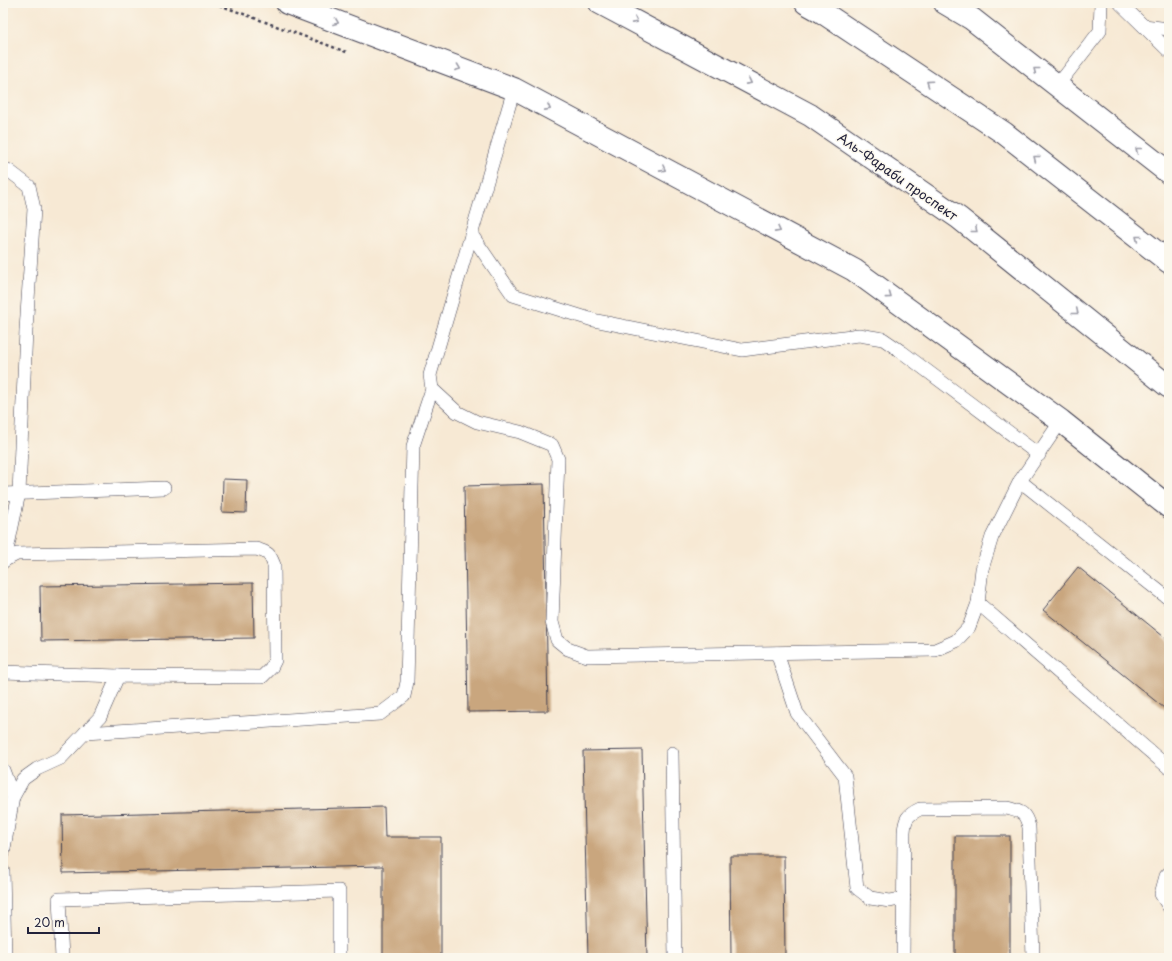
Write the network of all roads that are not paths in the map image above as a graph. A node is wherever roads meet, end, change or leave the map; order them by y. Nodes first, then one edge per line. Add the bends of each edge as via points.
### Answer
1 (287, 3) edge
2 (600, 3) edge
3 (806, 3) edge
4 (945, 3) edge
5 (1101, 3) edge
6 (1120, 3) edge
7 (1144, 26) junction
8 (1169, 29) edge
9 (1169, 51) edge
10 (1057, 86) junction
11 (514, 89) junction
12 (3, 169) edge
13 (1169, 173) edge
14 (471, 234) junction
15 (1169, 262) edge
16 (1169, 387) edge
17 (432, 390) junction
18 (1061, 421) junction
19 (1039, 455) junction
20 (1020, 482) junction
21 (164, 488) dead end
22 (19, 493) junction
23 (3, 494) edge
24 (1169, 507) edge
25 (4, 561) edge
26 (1169, 599) edge
27 (978, 603) junction
28 (777, 652) junction
29 (3, 672) edge
30 (118, 676) junction
31 (85, 733) junction
32 (672, 753) dead end
33 (1169, 768) edge
34 (3, 770) edge
35 (13, 797) junction
36 (3, 854) edge
37 (3, 871) edge
38 (1169, 872) edge
39 (904, 898) junction
40 (1169, 907) edge
41 (5, 958) edge
42 (62, 958) edge
43 (339, 958) edge
44 (676, 958) edge
45 (903, 958) edge
46 (1033, 958) edge

1 -> 11 street
2 -> 16 street, Аль-Фараби проспект via 810,115 959,218
15 -> 3 street via 1004,132
10 -> 4 street via 972,19
5 - 10 lane via 1100,31
6 - 7 lane
7 - 8 lane
7 - 9 lane
13 -> 10 street
11 - 14 lane
11 -> 18 street via 854,270
12 - 22 lane via 29,186 34,209
14 - 17 lane via 430,375
14 - 19 lane via 512,295 593,320 742,350 859,335 883,340
17 - 28 lane via 457,412 477,422 520,432 552,445 558,459 552,622 557,640 568,649 587,656
17 - 31 lane via 414,446 404,696 380,714
18 - 19 lane
18 - 24 street
19 - 20 lane
20 - 26 lane
20 - 27 lane via 992,537 982,569
21 - 22 lane
22 - 23 lane
22 - 25 lane
25 - 30 lane via 17,554 256,549 270,555 274,565 275,660 262,677
27 - 28 lane via 969,627 956,641 935,650
27 - 33 lane
28 - 39 lane via 797,713 845,776 857,888 870,898 890,901
29 - 30 lane
30 - 31 lane via 100,717
31 - 35 lane via 61,758 23,779
32 - 44 lane
34 - 35 lane
35 - 36 lane
37 - 41 lane
38 - 40 lane via 1161,894
39 - 45 lane
39 - 46 lane via 905,820 912,813 920,809 1007,808 1018,811 1026,816 1029,827
42 - 43 lane via 59,899 339,891

